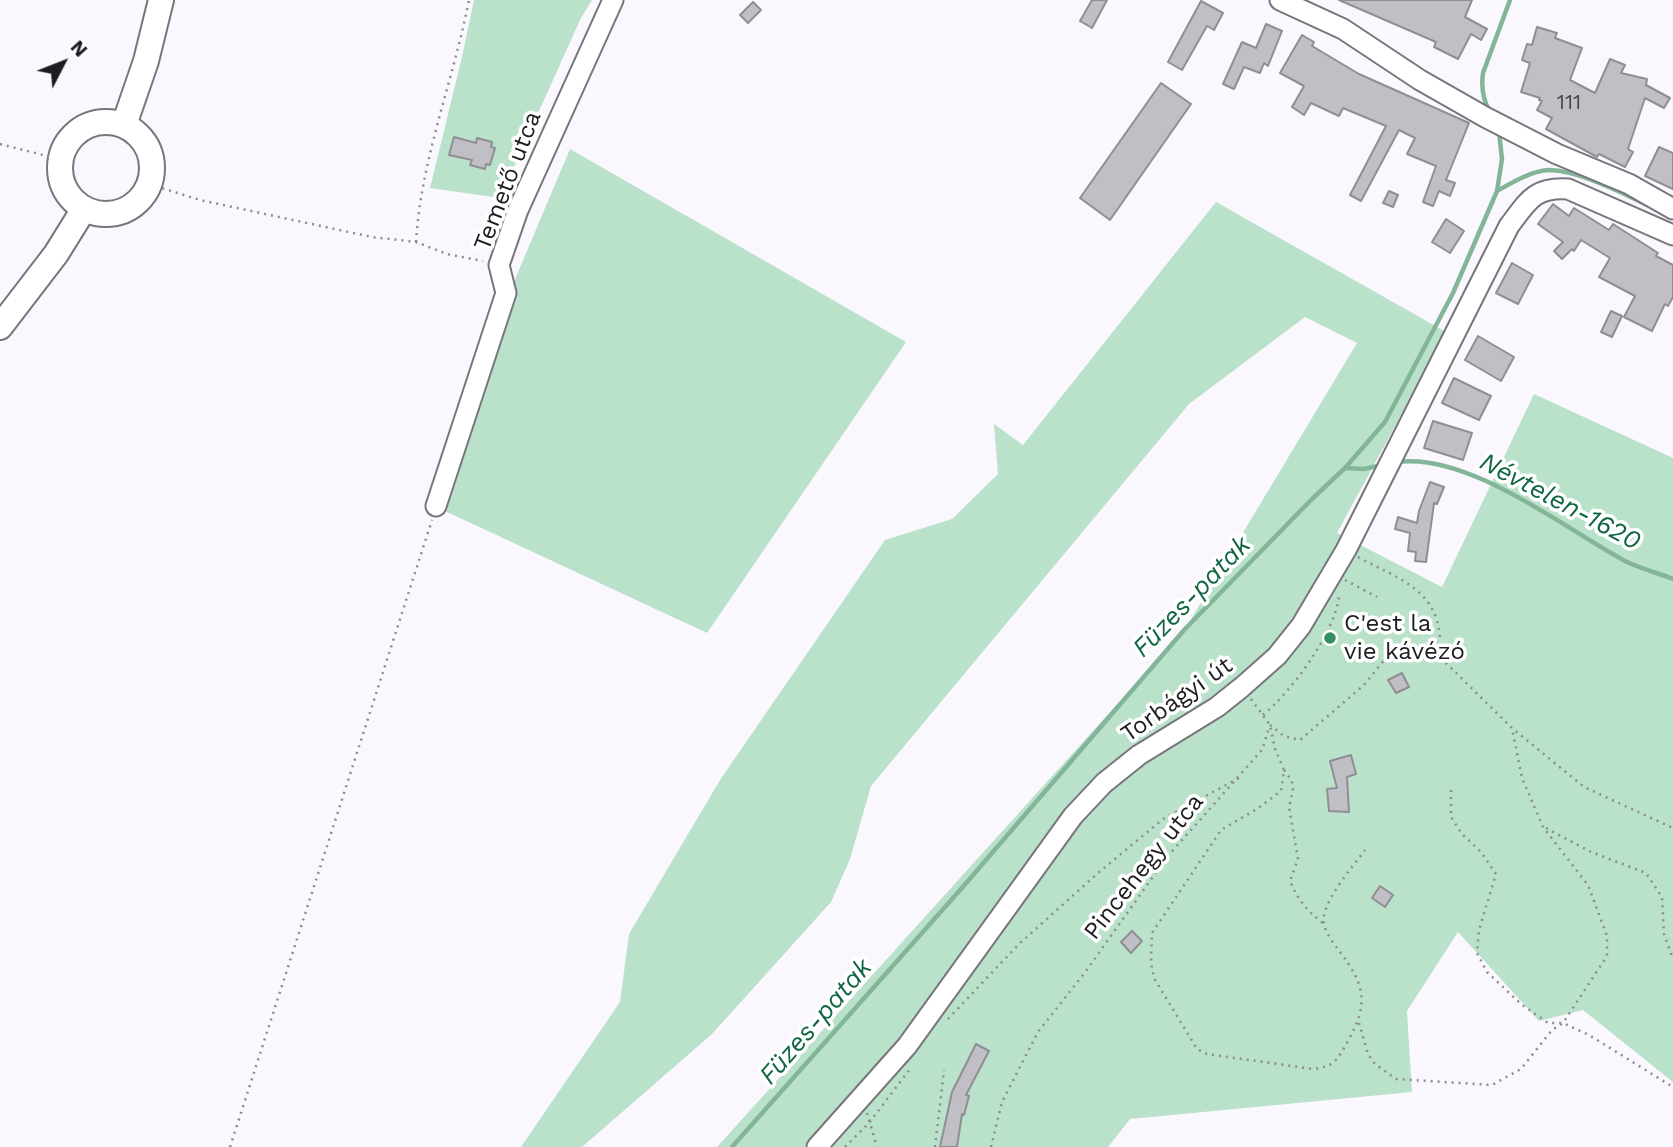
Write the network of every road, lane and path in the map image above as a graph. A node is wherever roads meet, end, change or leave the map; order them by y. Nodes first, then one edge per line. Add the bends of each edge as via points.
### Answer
1 (161, 0) edge
2 (469, 0) edge
3 (613, 0) edge
4 (1280, 0) edge
5 (124, 125) junction
6 (0, 144) edge
7 (1557, 154) junction
8 (59, 159) junction
9 (149, 184) junction
10 (1550, 188) junction
11 (84, 209) junction
12 (1673, 209) edge
13 (1671, 236) edge
14 (416, 242) junction
15 (499, 265) junction
16 (0, 327) edge
17 (436, 506) joint
18 (1346, 551) junction
19 (1337, 576) junction
20 (1377, 597) dead end
21 (1427, 654) junction
22 (1242, 687) junction
23 (1263, 715) junction
24 (1270, 725) junction
25 (1512, 728) junction
26 (1284, 770) junction
27 (1239, 778) junction
28 (1451, 790) dead end
29 (1543, 827) junction
30 (1673, 828) edge
31 (1365, 849) dead end
32 (1324, 923) junction
33 (1673, 959) edge
34 (1359, 1021) junction
35 (1563, 1023) junction
36 (945, 1024) dead end
37 (911, 1068) dead end
38 (944, 1070) dead end
39 (1673, 1087) edge
40 (859, 1100) junction
41 (869, 1123) junction
42 (230, 1147) edge
43 (817, 1147) edge
44 (845, 1147) edge
45 (877, 1147) edge
46 (934, 1147) edge
47 (991, 1147) edge

1 - 5 main road
2 - 14 path via 427,160
3 - 15 street, Temető utca via 523,197
4 - 7 street via 1343,29 1420,80
5 - 8 main road via 88,125 72,136
5 - 9 main road via 146,146 152,165
6 - 8 path
7 - 10 street
7 - 12 street via 1629,184
8 - 11 main road via 65,191
9 - 11 main road via 139,200 124,211 105,215
9 - 14 path via 226,206
10 - 13 street via 1569,189
10 - 18 street, Torbágyi út via 1528,201 1509,226
11 - 16 main road
14 - 15 path
15 - 17 street, Temető utca via 506,293
17 - 42 path
18 - 19 street, Torbágyi út
18 - 21 path via 1426,597 1439,620 1440,637
19 - 20 path
19 - 22 street, Torbágyi út via 1277,656
19 - 23 path via 1339,602 1323,638 1280,701
21 - 24 path via 1397,644 1364,685 1300,740 1284,736
21 - 25 path via 1447,664
22 - 23 path
22 - 40 street, Torbágyi út via 1139,755 1073,816 906,1046
23 - 24 path
24 - 26 path
24 - 27 path, Pincehegy utca via 1262,750
25 - 29 path via 1522,778
25 - 30 path via 1584,787
26 - 32 path via 1292,781 1289,807 1298,859 1290,881 1307,911
26 - 34 path via 1281,791 1221,830 1152,933 1154,978 1197,1049 1207,1054 1313,1069 1328,1067 1337,1061
27 - 36 path via 1163,819 1098,873 1019,944
27 - 47 path, Pincehegy utca via 1167,857 1038,1032 1002,1102
28 - 35 path via 1451,817 1496,874 1477,953 1487,972 1521,1004 1548,1023
29 - 33 path via 1646,873 1662,897 1664,934
29 - 35 path via 1588,885 1607,936 1607,956
31 - 32 path via 1326,905
32 - 34 path via 1330,939 1357,975
34 - 35 path via 1368,1054 1396,1079 1492,1085 1521,1069
35 - 39 path
37 - 41 path
38 - 46 path
40 - 41 path
40 - 43 street, Torbágyi út
41 - 44 path
41 - 45 path

